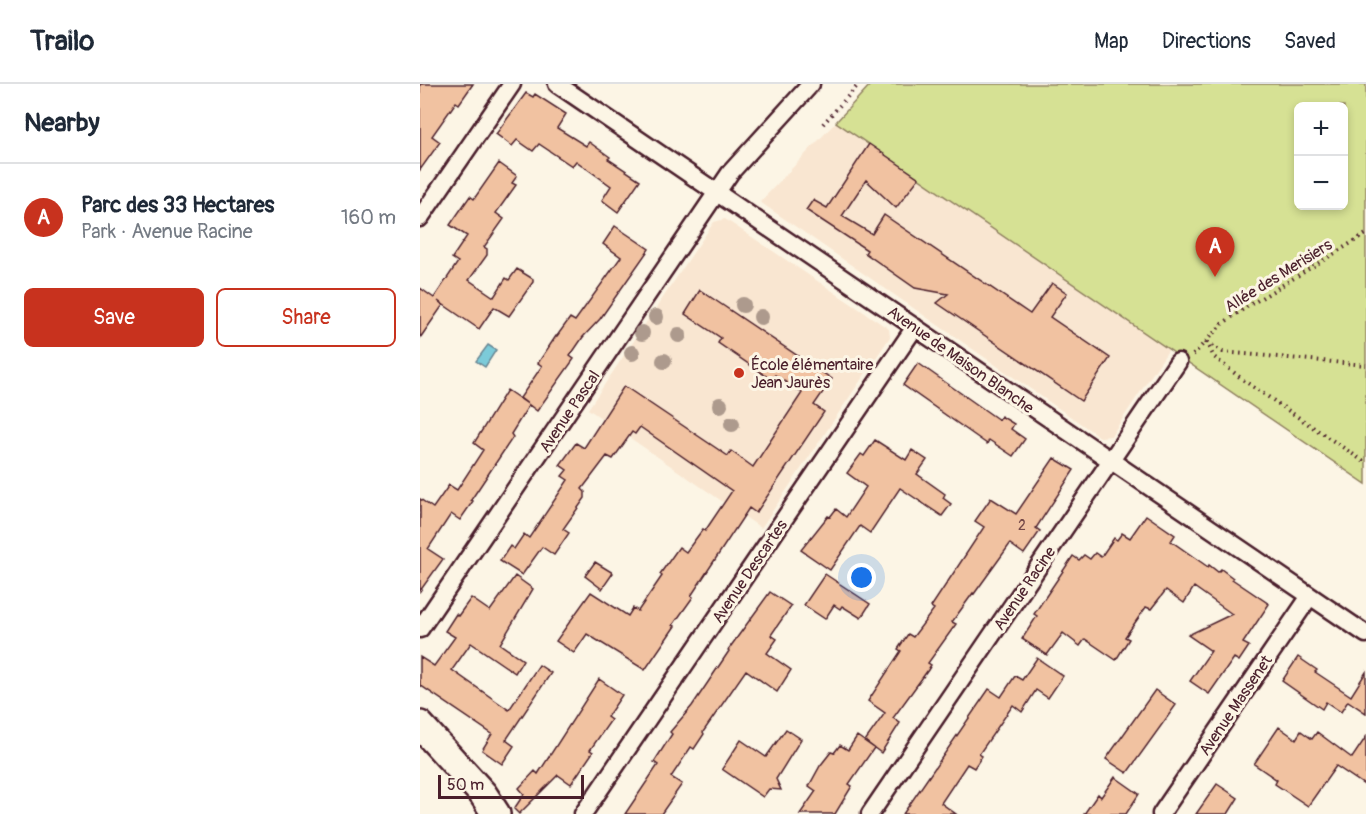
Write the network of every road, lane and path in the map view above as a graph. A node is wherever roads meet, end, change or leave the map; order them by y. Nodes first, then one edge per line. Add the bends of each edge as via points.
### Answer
1 (513, 84) edge
2 (557, 84) edge
3 (812, 84) edge
4 (859, 84) edge
5 (822, 124) dead end
6 (717, 192) junction
7 (420, 218) edge
8 (1366, 234) edge
9 (915, 327) junction
10 (1206, 342) junction
11 (1178, 362) joint
12 (1366, 365) edge
13 (1110, 461) junction
14 (1366, 463) edge
15 (1310, 596) junction
16 (420, 629) edge
17 (1366, 634) edge
18 (420, 725) edge
19 (420, 743) edge
20 (490, 812) edge
21 (583, 814) edge
22 (870, 814) edge
23 (1161, 814) edge

1 - 7 street
2 - 6 street, Avenue de Maison Blanche
3 - 6 street, Avenue Pascal
4 - 5 path
6 - 9 street, Avenue de Maison Blanche
6 - 16 street, Avenue Pascal
8 - 10 path, Allée des Merisiers via 1245,308 1222,324
9 - 13 street, Avenue de Maison Blanche
9 - 21 street, Avenue Descartes
10 - 11 path, Allée des Merisiers via 1193,356
10 - 12 path via 1223,352
10 - 14 path via 1214,357 1245,382
11 - 13 street, Avenue Racine
13 - 15 street, Avenue de Maison Blanche
13 - 22 street, Avenue Racine
15 - 17 street, Avenue de Maison Blanche
15 - 23 street, Avenue Massenet
18 - 20 main road via 483,794
19 - 20 main road

